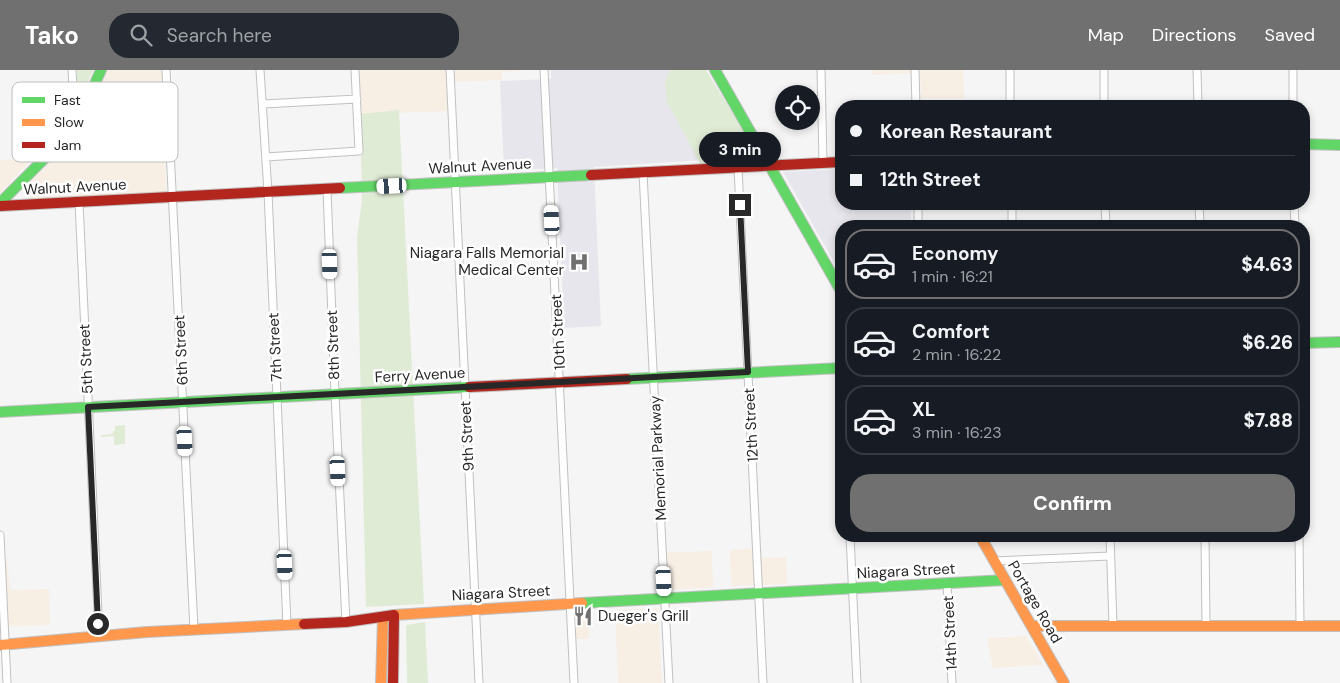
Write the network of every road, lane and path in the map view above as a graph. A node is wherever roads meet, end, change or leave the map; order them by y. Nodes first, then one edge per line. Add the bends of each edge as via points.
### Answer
1 (101, 70) edge
2 (260, 70) edge
3 (355, 70) edge
4 (450, 70) edge
5 (544, 70) edge
6 (715, 70) edge
7 (821, 70) edge
8 (915, 70) edge
9 (1010, 70) edge
10 (1104, 70) edge
11 (1197, 70) edge
12 (1292, 70) edge
13 (96, 82) edge
14 (356, 99) junction
15 (916, 100) edge
16 (1010, 100) edge
17 (1104, 100) edge
18 (1198, 100) edge
19 (1293, 100) edge
20 (263, 104) junction
21 (1310, 144) edge
22 (1340, 145) edge
23 (266, 157) junction
24 (42, 162) edge
25 (172, 162) edge
26 (835, 162) edge
27 (823, 163) junction
28 (771, 166) junction
29 (738, 168) junction
30 (643, 172) junction
31 (550, 177) junction
32 (456, 182) junction
33 (20, 184) junction
34 (327, 189) junction
35 (268, 192) junction
36 (174, 197) junction
37 (79, 202) junction
38 (0, 205) edge
39 (28, 205) junction
40 (835, 280) edge
41 (1340, 342) edge
42 (1310, 343) edge
43 (835, 368) edge
44 (748, 372) junction
45 (654, 378) junction
46 (560, 382) junction
47 (465, 387) junction
48 (335, 394) junction
49 (277, 397) junction
50 (183, 402) junction
51 (88, 407) junction
52 (0, 412) edge
53 (0, 535) edge
54 (850, 542) edge
55 (983, 542) edge
56 (1110, 542) edge
57 (1205, 542) edge
58 (1299, 542) edge
59 (1110, 556) junction
60 (994, 561) junction
61 (1005, 580) junction
62 (947, 584) junction
63 (852, 589) junction
64 (758, 594) junction
65 (665, 599) junction
66 (571, 604) junction
67 (475, 609) junction
68 (394, 615) junction
69 (383, 617) junction
70 (346, 622) junction
71 (287, 625) junction
72 (1113, 625) junction
73 (1300, 625) junction
74 (1032, 626) junction
75 (1206, 626) junction
76 (1340, 626) edge
77 (194, 629) junction
78 (99, 635) junction
79 (2, 644) edge
80 (7, 683) edge
81 (381, 683) edge
82 (393, 683) edge
83 (479, 683) edge
84 (574, 683) edge
85 (669, 683) edge
86 (763, 683) edge
87 (857, 683) edge
88 (952, 683) edge
89 (1064, 683) edge

1 - 13 main road
2 - 20 street, 7th Street
3 - 14 street
4 - 32 street, 9th Street
5 - 31 street, 10th Street
6 - 28 main road
7 - 27 street
8 - 15 street
9 - 16 street
10 - 17 street
11 - 18 street
12 - 19 street
14 - 20 street
14 - 23 street via 359,151
20 - 23 street, 7th Street
21 - 22 main road
23 - 35 street, 7th Street
24 - 33 main road
25 - 36 street, 6th Street
26 - 27 main road, Walnut Avenue
27 - 28 main road, Walnut Avenue
28 - 29 main road, Walnut Avenue
28 - 40 main road
29 - 30 main road, Walnut Avenue
29 - 44 street, 12th Street
30 - 31 main road, Walnut Avenue
30 - 45 street, Memorial Parkway
31 - 32 main road, Walnut Avenue
31 - 46 street, 10th Street
32 - 34 main road, Walnut Avenue
32 - 47 street, 9th Street
33 - 38 main road
33 - 39 main road via 19,195
34 - 35 main road, Walnut Avenue
34 - 48 street, 8th Street
35 - 36 main road, Walnut Avenue
35 - 49 street, 7th Street
36 - 37 main road, Walnut Avenue
36 - 50 street, 6th Street
37 - 39 main road, Walnut Avenue
37 - 51 street, 5th Street
38 - 39 main road, Walnut Avenue
41 - 42 main road
43 - 44 main road, Ferry Avenue
44 - 45 main road, Ferry Avenue
44 - 64 street, 12th Street
45 - 46 main road, Ferry Avenue
45 - 65 street, Memorial Parkway
46 - 47 main road, Ferry Avenue
46 - 66 street, 10th Street
47 - 48 main road, Ferry Avenue
47 - 67 street, 9th Street
48 - 49 main road, Ferry Avenue
48 - 70 street, 8th Street
49 - 50 main road, Ferry Avenue
49 - 71 street, 7th Street
50 - 51 main road, Ferry Avenue
50 - 77 street, 6th Street
51 - 52 main road, Ferry Avenue
51 - 78 street, 5th Street
53 - 79 street
54 - 63 street
55 - 60 main road, Portage Road
56 - 59 street
57 - 75 street
58 - 73 street
59 - 60 street
59 - 72 street
60 - 61 main road, Portage Road
61 - 62 main road, Niagara Street
61 - 74 main road, Portage Road
62 - 63 main road, Niagara Street
62 - 88 street, 14th Street
63 - 64 main road, Niagara Street
63 - 87 street
64 - 65 main road, Niagara Street
64 - 86 street, 12th Street
65 - 66 main road, Niagara Street
65 - 85 street, Memorial Parkway
66 - 67 main road, Niagara Street
66 - 84 street, 10th Street
67 - 68 main road, Niagara Street
67 - 83 street, 9th Street
68 - 69 main road, Niagara Street
68 - 82 main road
69 - 70 main road, Niagara Street
69 - 81 main road
70 - 71 main road, Niagara Street
71 - 77 main road, Niagara Street
72 - 74 main road
72 - 75 main road
73 - 75 main road
73 - 76 main road
74 - 89 main road, Portage Road
77 - 78 main road, Niagara Street
78 - 79 main road, Niagara Street
79 - 80 street

